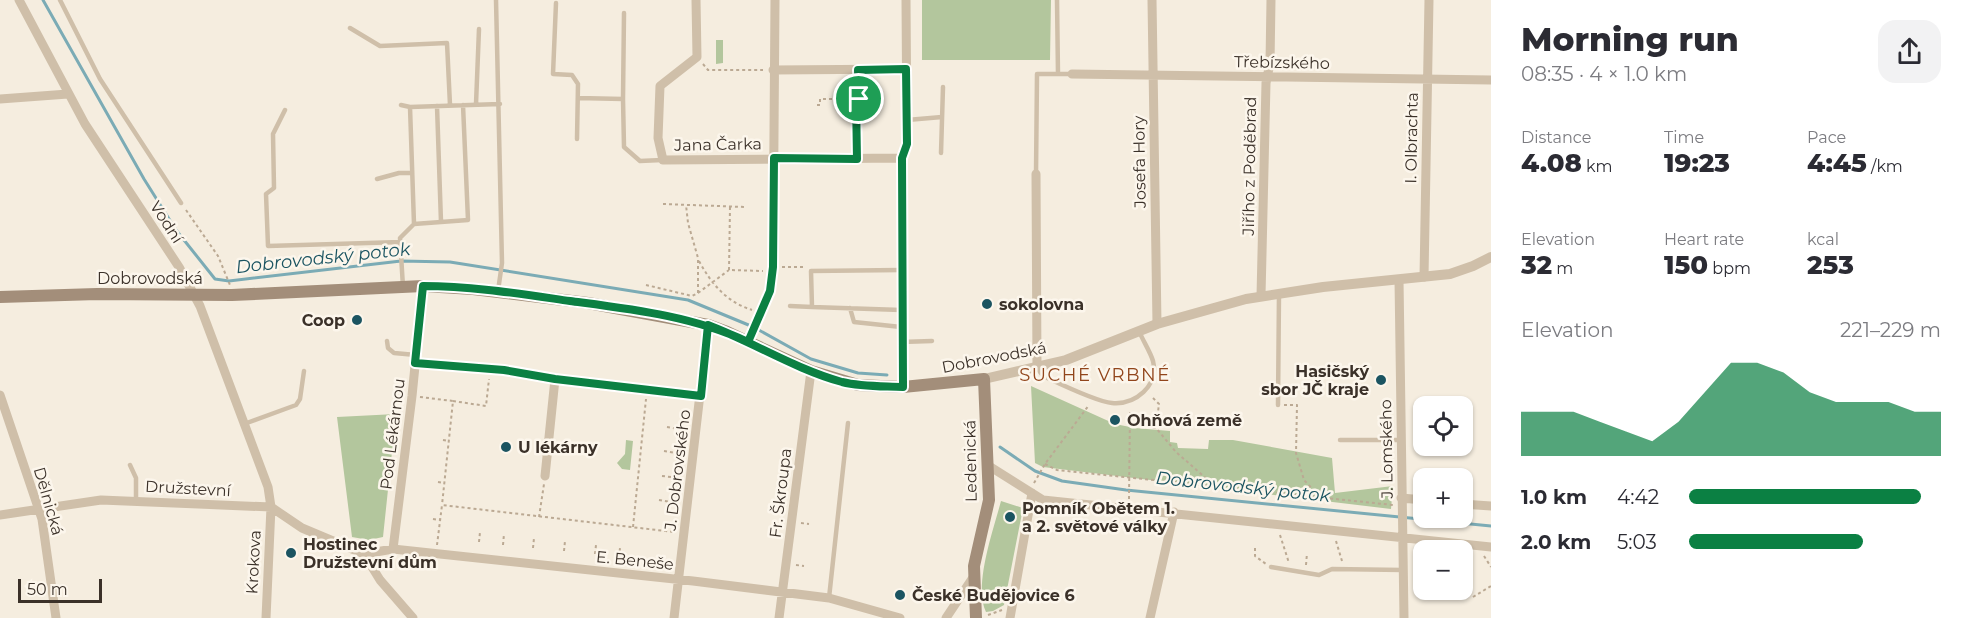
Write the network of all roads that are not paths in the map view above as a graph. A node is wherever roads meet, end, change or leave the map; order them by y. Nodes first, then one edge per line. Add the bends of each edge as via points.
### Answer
1 (20, 0) edge
2 (60, 0) edge
3 (496, 0) edge
4 (696, 0) edge
5 (775, 0) edge
6 (906, 0) edge
7 (1057, 0) edge
8 (1152, 0) edge
9 (1271, 0) edge
10 (1429, 0) edge
11 (556, 3) dead end
12 (624, 13) dead end
13 (350, 28) dead end
14 (479, 29) dead end
15 (906, 69) junction
16 (773, 70) junction
17 (1058, 74) junction
18 (1072, 74) joint
19 (1153, 75) junction
20 (1268, 76) junction
21 (1427, 79) junction
22 (1491, 80) edge
23 (944, 87) dead end
24 (68, 94) junction
25 (578, 98) junction
26 (0, 99) edge
27 (622, 99) junction
28 (476, 104) junction
29 (500, 104) junction
30 (401, 105) dead end
31 (450, 105) junction
32 (464, 105) junction
33 (410, 106) junction
34 (437, 106) junction
35 (285, 110) dead end
36 (942, 117) junction
37 (907, 120) junction
38 (577, 139) dead end
39 (940, 153) dead end
40 (774, 158) junction
41 (902, 158) junction
42 (663, 160) junction
43 (412, 172) junction
44 (1036, 174) joint
45 (377, 179) dead end
46 (181, 203) road end
47 (441, 222) junction
48 (414, 224) junction
49 (400, 242) junction
50 (1491, 257) edge
51 (901, 270) junction
52 (1424, 277) junction
53 (1399, 280) junction
54 (423, 286) junction
55 (403, 287) junction
56 (498, 291) junction
57 (1279, 293) junction
58 (193, 295) junction
59 (1261, 296) junction
60 (0, 297) edge
61 (790, 306) dead end
62 (812, 307) junction
63 (850, 308) junction
64 (901, 310) junction
65 (1157, 324) junction
66 (708, 325) junction
67 (901, 327) junction
68 (1139, 331) junction
69 (750, 338) junction
70 (387, 341) dead end
71 (932, 341) dead end
72 (901, 342) junction
73 (416, 359) junction
74 (1037, 367) junction
75 (304, 371) dead end
76 (811, 371) junction
77 (555, 379) junction
78 (984, 379) junction
79 (903, 387) junction
80 (0, 395) edge
81 (701, 396) junction
82 (1278, 405) road end
83 (848, 423) dead end
84 (244, 424) junction
85 (1340, 440) dead end
86 (1401, 440) junction
87 (130, 465) dead end
88 (989, 466) junction
89 (545, 476) road end
90 (1033, 489) junction
91 (136, 501) junction
92 (1413, 502) edge
93 (1402, 505) junction
94 (1473, 505) edge
95 (1491, 506) edge
96 (271, 507) junction
97 (38, 509) junction
98 (1174, 512) junction
99 (0, 515) edge
100 (1402, 537) junction
101 (1491, 547) edge
102 (393, 549) junction
103 (364, 554) junction
104 (1271, 567) road end
105 (1403, 570) junction
106 (974, 576) junction
107 (679, 579) junction
108 (783, 592) junction
109 (829, 598) junction
110 (56, 618) edge
111 (266, 618) edge
112 (413, 618) edge
113 (674, 618) edge
114 (779, 618) edge
115 (900, 618) edge
116 (946, 618) edge
117 (976, 618) edge
118 (1010, 618) edge
119 (1150, 618) edge
120 (1404, 618) edge

1 - 24 street, Vodní
2 - 46 lane via 100,80
3 - 29 lane
4 - 42 street via 697,57 660,86 657,138
5 - 16 street
6 - 15 street
7 - 17 lane
8 - 19 street, Josefa Hory
9 - 20 street, Jiřího z Poděbrad
10 - 21 street, I. Olbrachta
11 - 25 lane via 553,74 572,75 578,84
12 - 27 lane, Jana Čarka
13 - 31 lane via 380,46 447,44
14 - 28 lane
15 - 16 street
15 - 37 street
16 - 40 street
17 - 18 lane
17 - 44 lane via 1037,74
18 - 19 street, Třebízského
19 - 20 street, Třebízského
19 - 65 street, Josefa Hory
20 - 21 street, Třebízského
20 - 59 street, Jiřího z Poděbrad
21 - 22 street, Třebízského
21 - 52 street, I. Olbrachta
23 - 36 lane
24 - 26 street
24 - 58 street, Vodní
25 - 27 lane
25 - 38 lane
27 - 42 lane, Jana Čarka via 624,147 639,161
28 - 29 lane
28 - 32 lane
29 - 56 lane via 502,263
30 - 33 lane
31 - 32 lane
31 - 34 lane
32 - 47 lane via 468,220
33 - 34 lane
33 - 43 lane
34 - 47 lane
35 - 49 lane via 273,134 274,188 266,194 268,246
36 - 37 lane
36 - 39 lane
37 - 41 street via 907,144
40 - 41 street, Jana Čarka
40 - 42 street, Jana Čarka
40 - 69 street via 770,291
41 - 51 street
43 - 45 lane
43 - 48 lane
44 - 74 street
47 - 48 lane
48 - 49 lane
49 - 55 lane
50 - 52 street, Dobrovodská via 1450,273
51 - 62 lane via 811,271
51 - 64 street
52 - 53 street, Dobrovodská
53 - 57 street, Dobrovodská
53 - 86 street, J. Lomského
54 - 55 main road, Dobrovodská
54 - 56 main road, Dobrovodská
54 - 73 street, Pod Lékárnou
55 - 58 main road, Dobrovodská
56 - 66 main road, Dobrovodská
57 - 59 street, Dobrovodská
57 - 82 lane
58 - 60 main road, Dobrovodská
58 - 84 street, Vodní
59 - 65 street, Dobrovodská
61 - 62 lane
62 - 63 lane
63 - 64 lane
63 - 67 lane via 854,322
64 - 67 street
65 - 68 street, Dobrovodská
66 - 69 main road, Dobrovodská
66 - 81 street, J. Dobrovského
67 - 72 street
68 - 74 street, Dobrovodská via 1066,360
68 - 74 lane via 1153,361 1154,377 1146,390 1130,402 1110,403 1043,376
69 - 76 main road, Dobrovodská
70 - 73 lane via 394,353
71 - 72 lane
72 - 79 street
73 - 77 street, J. Dobrovského
73 - 102 street, Pod Lékárnou
74 - 78 street, Dobrovodská
75 - 84 lane via 296,405
76 - 79 main road, Dobrovodská via 858,385
76 - 108 street, Fr. Škroupa
77 - 81 street, J. Dobrovského
77 - 89 street
78 - 79 main road, Dobrovodská
78 - 88 main road, Ledenická
80 - 97 street, Dělnická
81 - 107 street, J. Dobrovského
83 - 109 lane
84 - 96 street, Vodní via 268,488
85 - 86 lane
86 - 93 street, J. Lomského
87 - 91 lane via 136,478
88 - 90 street
88 - 106 main road, Ledenická via 988,505
90 - 98 street via 1043,500
90 - 118 street
91 - 96 street, Družstevní
91 - 97 street, Družstevní via 101,500
92 - 93 street
93 - 100 street, J. Lomského
94 - 95 street
96 - 103 street via 302,528
96 - 111 street, Krokova
97 - 99 street, Družstevní
97 - 110 street, Dělnická
98 - 100 street
98 - 119 street
100 - 101 street
100 - 105 street, J. Lomského
102 - 103 street, E. Beneše
102 - 107 street, E. Beneše
103 - 112 street via 380,580
104 - 105 lane via 1319,575 1332,568
105 - 120 street, J. Lomského
106 - 116 street, Ledenická
106 - 117 main road, Ledenická
107 - 108 street, E. Beneše
107 - 113 street, J. Dobrovského
108 - 109 street, E. Beneše
108 - 114 street, Fr. Škroupa
109 - 115 street, E. Beneše

